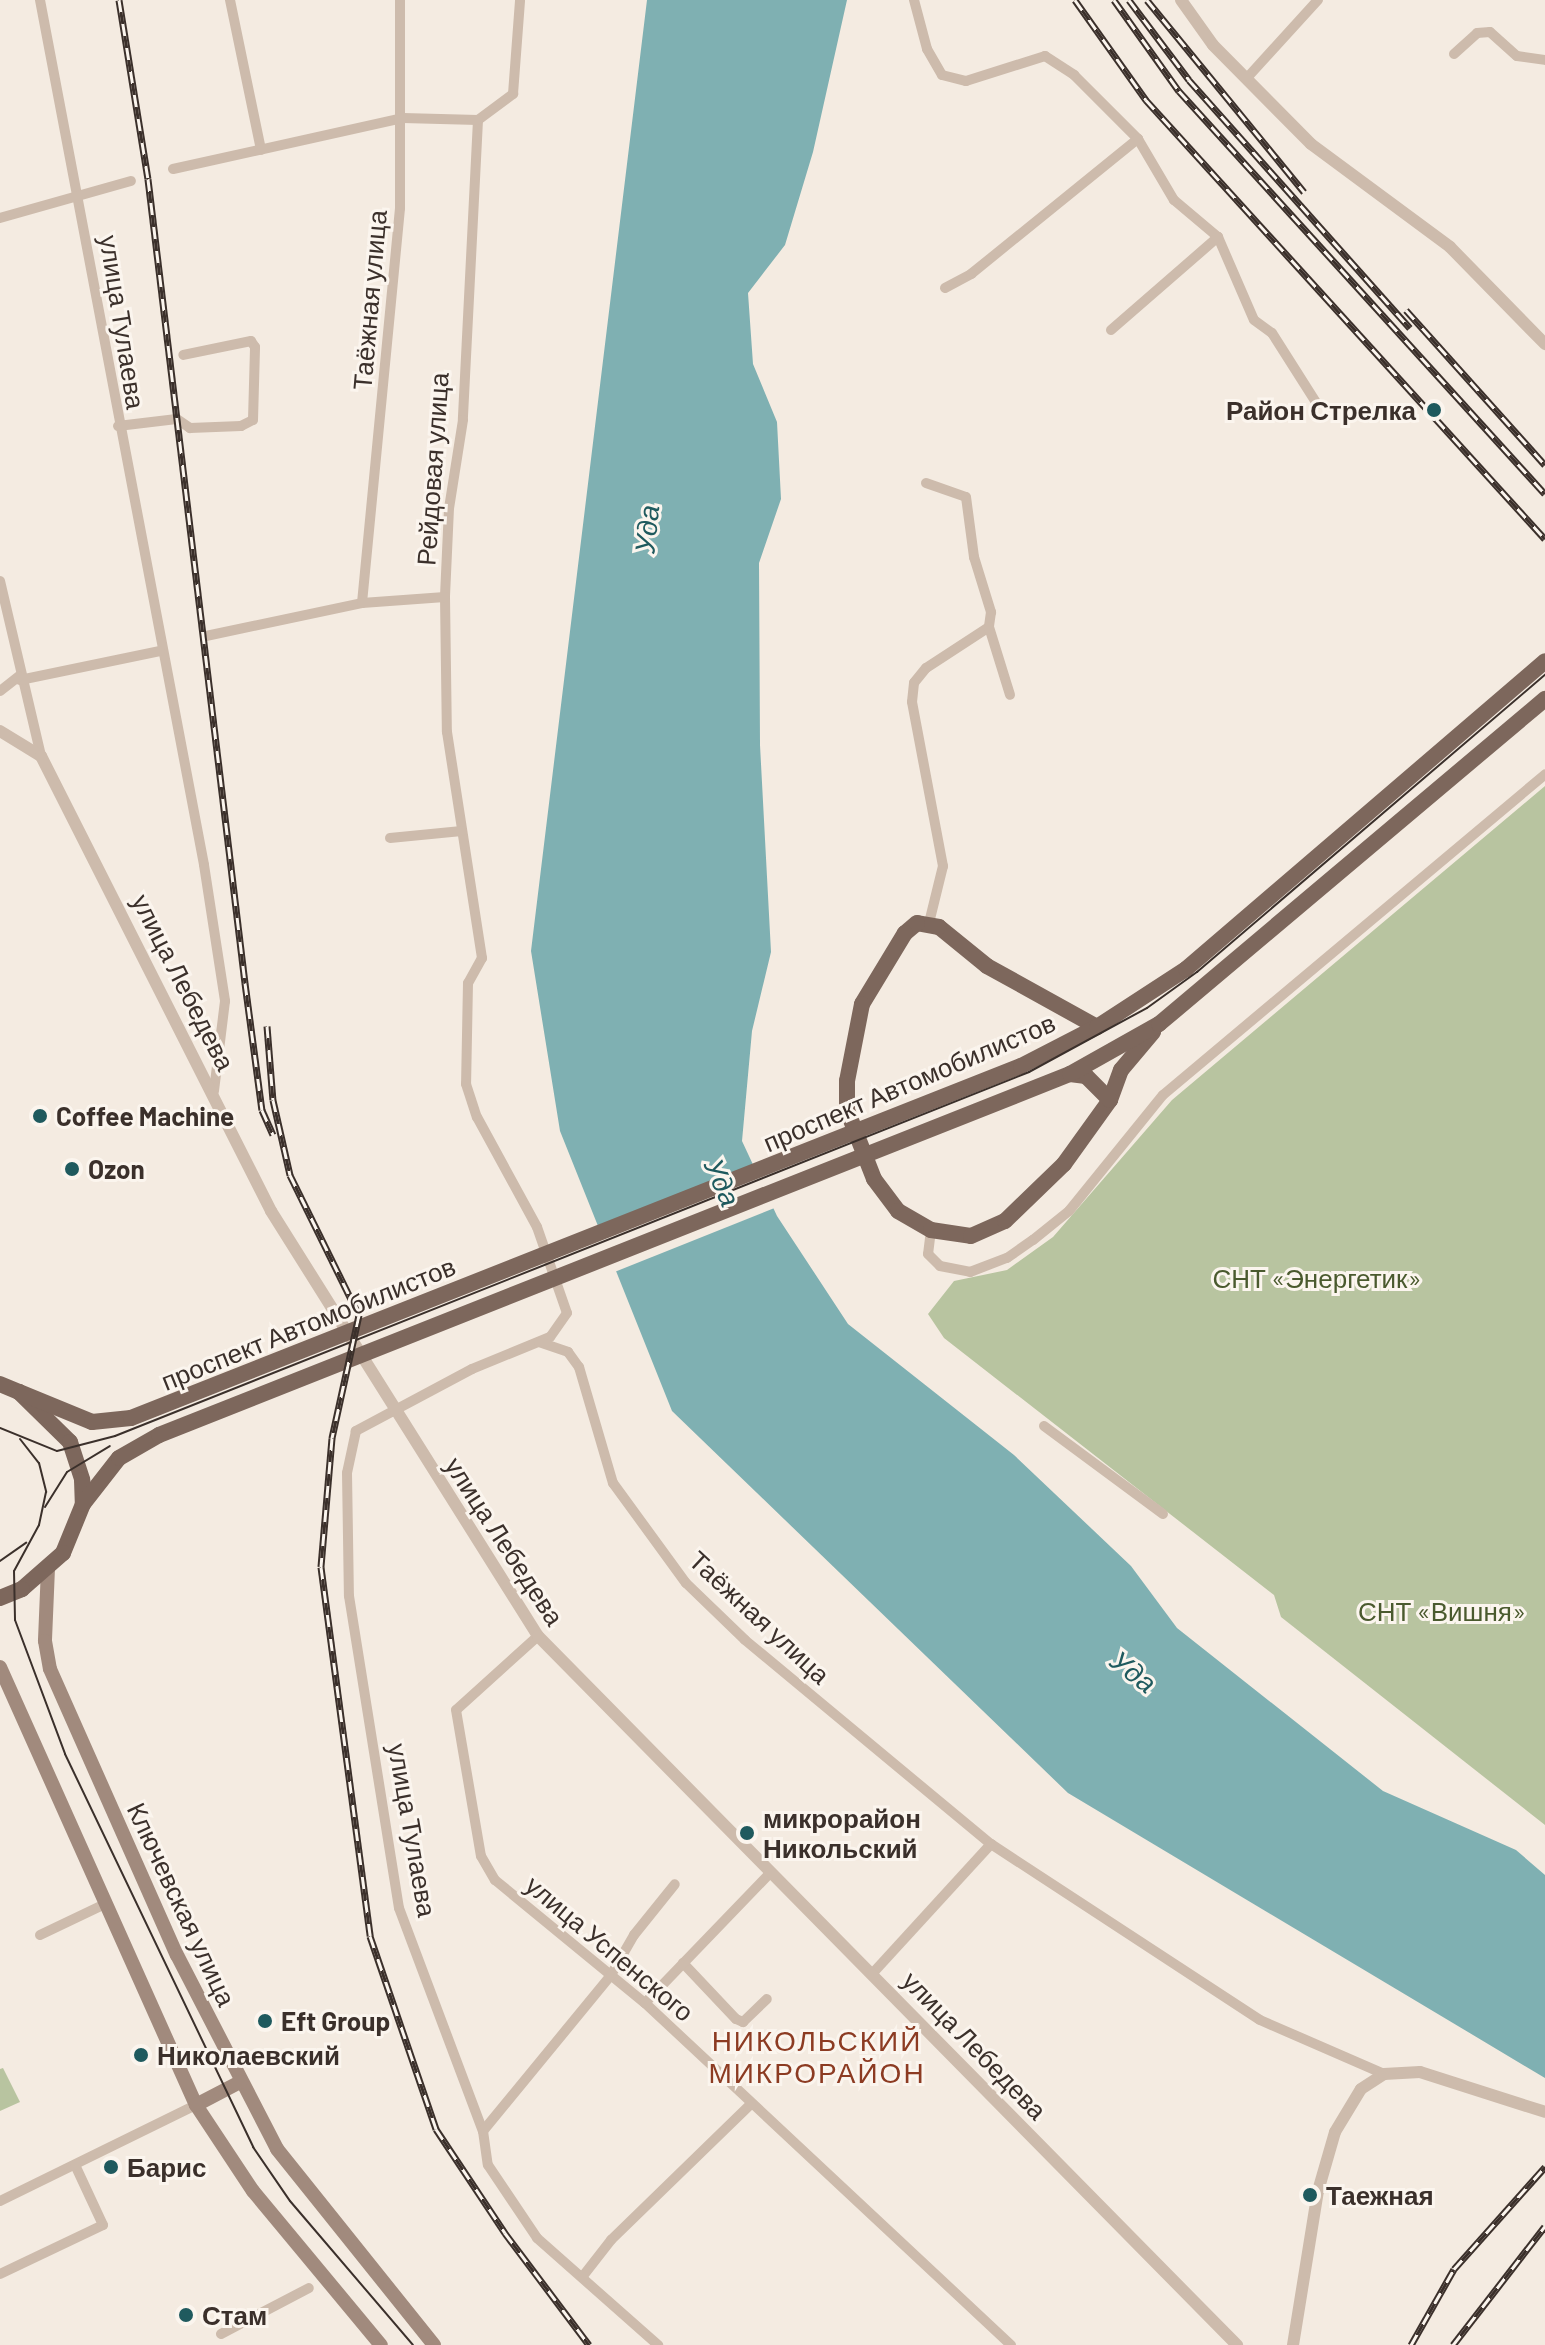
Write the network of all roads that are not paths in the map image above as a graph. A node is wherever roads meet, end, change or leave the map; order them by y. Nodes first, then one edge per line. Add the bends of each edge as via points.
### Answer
1 (40, 0) edge
2 (230, 0) edge
3 (400, 0) edge
4 (520, 0) edge
5 (914, 0) edge
6 (1181, 0) edge
7 (1318, 0) edge
8 (1454, 54) dead end
9 (1545, 60) edge
10 (1246, 79) junction
11 (403, 118) junction
12 (478, 120) junction
13 (1138, 139) junction
14 (261, 150) junction
15 (173, 169) dead end
16 (131, 181) dead end
17 (81, 194) junction
18 (0, 218) edge
19 (1218, 237) junction
20 (945, 288) dead end
21 (1111, 330) dead end
22 (1545, 344) edge
23 (183, 355) dead end
24 (1317, 404) dead end
25 (118, 426) junction
26 (926, 483) dead end
27 (0, 581) edge
28 (445, 597) junction
29 (362, 603) junction
30 (989, 627) junction
31 (206, 636) dead end
32 (160, 651) junction
33 (1545, 661) edge
34 (20, 678) junction
35 (0, 691) edge
36 (1010, 695) dead end
37 (1545, 699) edge
38 (0, 731) edge
39 (41, 756) junction
40 (1545, 774) edge
41 (462, 831) junction
42 (390, 838) dead end
43 (929, 923) junction
44 (1159, 1024) junction
45 (1097, 1027) junction
46 (1070, 1074) junction
47 (214, 1091) junction
48 (1110, 1100) junction
49 (931, 1230) junction
50 (539, 1342) junction
51 (0, 1384) edge
52 (19, 1392) junction
53 (395, 1410) junction
54 (1044, 1426) dead end
55 (83, 1504) junction
56 (1163, 1514) dead end
57 (48, 1568) junction
58 (0, 1598) edge
59 (538, 1636) junction
60 (0, 1667) edge
61 (991, 1844) junction
62 (769, 1874) junction
63 (675, 1884) dead end
64 (105, 1904) junction
65 (40, 1935) dead end
66 (683, 1963) junction
67 (873, 1973) junction
68 (611, 1975) junction
69 (767, 1999) dead end
70 (645, 2003) junction
71 (1384, 2074) junction
72 (240, 2082) junction
73 (751, 2104) junction
74 (196, 2105) junction
75 (1545, 2112) edge
76 (483, 2131) junction
77 (75, 2165) junction
78 (0, 2201) edge
79 (0, 2274) edge
80 (583, 2276) junction
81 (309, 2288) dead end
82 (221, 2334) dead end
83 (381, 2345) edge
84 (434, 2345) edge
85 (658, 2345) edge
86 (1011, 2345) edge
87 (1237, 2345) edge
88 (1293, 2345) edge

1 - 17 street, улица Тулаева
2 - 14 street
3 - 11 street, Таёжная улица
4 - 12 street via 513,94
5 - 13 street via 927,49 942,75 966,81 1045,56 1074,75
6 - 10 street
7 - 10 street
8 - 9 street via 1477,33 1490,32 1517,56
10 - 22 street via 1311,144 1450,247
11 - 12 street
11 - 14 street
11 - 29 street, Таёжная улица via 400,208
12 - 28 street, Рейдовая улица via 463,420 449,508
13 - 19 street via 1174,200
13 - 20 street via 971,274
14 - 15 street
16 - 17 street
17 - 18 street
17 - 25 street, улица Тулаева
19 - 21 street
19 - 24 street via 1254,320 1272,333
23 - 25 street via 251,341 253,420 241,426 190,428 177,419
25 - 32 street, улица Тулаева
26 - 30 street via 966,497 974,557 991,612
27 - 34 street, улица Лебедева
28 - 29 street
28 - 41 street, Рейдовая улица via 447,732
29 - 31 street
30 - 36 street
30 - 43 street via 926,668 914,683 912,702 943,866
32 - 34 street
32 - 47 street, улица Тулаева via 204,865 225,1001
33 - 45 main road, проспект Автомобилистов via 1186,969
34 - 35 street
34 - 39 street, улица Лебедева
37 - 44 main road, проспект Автомобилистов
38 - 39 street
39 - 47 street, улица Лебедева
40 - 49 street via 1163,1095 1069,1211 1033,1240 1007,1258 970,1272 940,1266 928,1254
41 - 42 street
41 - 50 street, Рейдовая улица via 482,958 468,983 466,1084 477,1117 537,1227 567,1313 561,1329
43 - 45 main road via 987,966
43 - 49 main road via 917,923 905,933 862,1004 852,1041 847,1110 874,1179 898,1211
44 - 46 main road, проспект Автомобилистов
44 - 48 main road via 1121,1070
45 - 52 main road, проспект Автомобилистов via 1021,1066 131,1418 92,1422
46 - 48 main road via 1086,1076
46 - 55 main road, проспект Автомобилистов via 207,1416 119,1458
47 - 53 street, улица Лебедева via 271,1211
48 - 49 main road via 1064,1164 1005,1221 971,1236
50 - 53 street, улица Тулаева via 472,1369
50 - 61 street, Таёжная улица via 568,1352 579,1367 613,1483 686,1583 745,1640
51 - 52 main road, проспект Автомобилистов
52 - 55 main road via 70,1442
53 - 59 street, улица Лебедева
53 - 76 street, улица Тулаева via 356,1431 347,1473 349,1596 399,1908
54 - 56 street
55 - 57 main road via 63,1553
57 - 58 main road
57 - 72 main road, Ключевская улица via 45,1641 60,1696
59 - 62 street, улица Лебедева
59 - 68 street, улица Успенского via 456,1710 481,1856 495,1880
60 - 64 main road
61 - 67 street
61 - 71 street, Таёжная улица via 1260,2020
62 - 66 street
62 - 67 street, улица Лебедева
63 - 68 street via 634,1935
64 - 65 street
64 - 74 main road
66 - 69 street via 736,2019 743,2022
66 - 70 street
67 - 87 street, улица Лебедева
68 - 70 street, улица Успенского
68 - 76 street
70 - 73 street, улица Успенского
71 - 75 street via 1420,2072
71 - 88 street via 1361,2089 1335,2132 1318,2191
72 - 74 main road
72 - 84 main road, Ключевская улица via 277,2149
73 - 80 street via 611,2240
73 - 86 street, улица Успенского
74 - 77 street
74 - 83 main road via 253,2191
76 - 80 street, улица Тулаева via 488,2165 511,2202 537,2238
77 - 78 street
77 - 79 street via 103,2225
80 - 85 street, улица Тулаева
81 - 82 street

